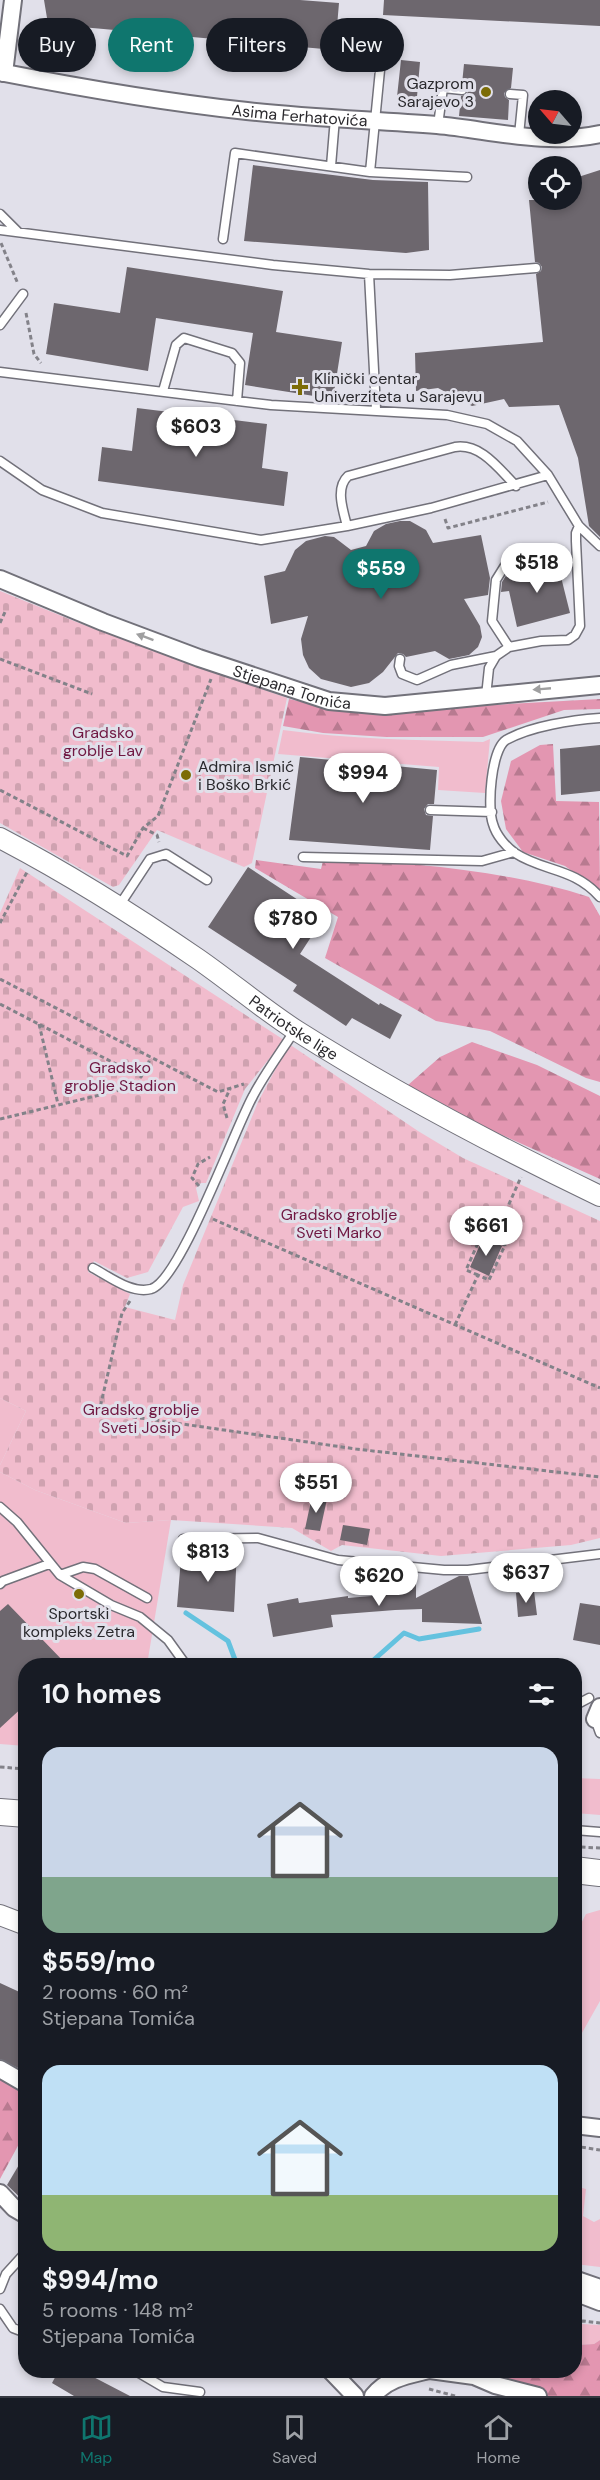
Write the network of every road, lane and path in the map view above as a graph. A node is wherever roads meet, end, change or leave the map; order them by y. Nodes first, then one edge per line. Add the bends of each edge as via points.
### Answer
1 (13, 0) edge
2 (380, 72) edge
3 (2, 73) edge
4 (462, 90) dead end
5 (510, 94) dead end
6 (335, 118) junction
7 (377, 121) junction
8 (438, 125) junction
9 (600, 134) edge
10 (519, 135) junction
11 (331, 166) junction
12 (370, 172) junction
13 (467, 177) dead end
14 (0, 214) edge
15 (0, 230) edge
16 (18, 232) junction
17 (224, 239) dead end
18 (536, 268) dead end
19 (369, 274) junction
20 (22, 294) dead end
21 (0, 325) edge
22 (0, 372) edge
23 (163, 391) junction
24 (237, 400) junction
25 (376, 410) junction
26 (0, 461) edge
27 (548, 476) junction
28 (516, 486) junction
29 (555, 500) dead end
30 (441, 505) junction
31 (346, 526) junction
32 (579, 526) junction
33 (600, 546) edge
34 (545, 549) dead end
35 (0, 579) edge
36 (5, 612) dead end
37 (0, 623) edge
38 (508, 647) junction
39 (496, 656) junction
40 (0, 659) edge
41 (400, 659) dead end
42 (211, 678) dead end
43 (600, 685) edge
44 (92, 694) dead end
45 (486, 696) junction
46 (600, 718) edge
47 (0, 790) edge
48 (430, 810) dead end
49 (492, 812) junction
50 (143, 828) junction
51 (0, 838) edge
52 (514, 852) junction
53 (163, 855) junction
54 (35, 856) junction
55 (303, 858) dead end
56 (207, 880) dead end
57 (600, 897) edge
58 (118, 907) junction
59 (0, 923) edge
60 (0, 979) edge
61 (0, 1004) edge
62 (39, 1024) junction
63 (295, 1029) junction
64 (151, 1058) junction
65 (141, 1077) junction
66 (263, 1078) junction
67 (230, 1089) junction
68 (58, 1105) junction
69 (0, 1119) edge
70 (223, 1128) dead end
71 (214, 1148) dead end
72 (528, 1162) junction
73 (600, 1196) edge
74 (208, 1197) junction
75 (200, 1213) junction
76 (493, 1240) junction
77 (93, 1268) dead end
78 (478, 1275) junction
79 (137, 1291) junction
80 (455, 1325) junction
81 (600, 1388) edge
82 (600, 1477) edge
83 (0, 1507) edge
84 (183, 1539) dead end
85 (600, 1554) edge
86 (49, 1564) junction
87 (60, 1575) junction
88 (0, 1584) edge
89 (147, 1598) dead end
90 (181, 1658) edge
91 (0, 1767) edge
92 (18, 1768) edge
93 (0, 1812) edge
94 (18, 1813) edge
95 (582, 1831) edge
96 (600, 1832) edge
97 (582, 1847) edge
98 (600, 1848) edge
99 (582, 1871) edge
100 (600, 1873) edge
101 (0, 1915) edge
102 (18, 1922) edge
103 (0, 2069) edge
104 (18, 2079) edge
105 (582, 2126) edge
106 (600, 2128) edge
107 (582, 2147) edge
108 (600, 2150) edge
109 (0, 2193) edge
110 (18, 2210) edge
111 (18, 2261) edge
112 (582, 2282) edge
113 (600, 2288) edge
114 (0, 2289) edge
115 (582, 2295) edge
116 (600, 2302) edge
117 (0, 2309) edge
118 (582, 2321) edge
119 (600, 2323) edge
120 (18, 2330) edge
121 (148, 2378) edge
122 (338, 2378) edge
123 (397, 2378) edge
124 (479, 2378) edge
125 (422, 2387) dead end
126 (200, 2392) dead end
127 (355, 2396) edge
128 (373, 2396) edge
129 (455, 2396) edge
130 (538, 2396) edge

1 - 3 street
2 - 7 lane
3 - 6 street, Asima Ferhatovića via 158,99
4 - 8 lane via 443,88
5 - 10 lane via 523,95
6 - 7 street, Asima Ferhatovića
6 - 11 lane
7 - 8 street, Asima Ferhatovića
7 - 12 lane
8 - 10 street, Asima Ferhatovića
9 - 10 street, Asima Ferhatovića
11 - 12 lane
11 - 17 lane via 235,153
12 - 13 lane
14 - 16 lane
15 - 16 lane
16 - 19 lane
18 - 19 lane via 450,275
19 - 25 lane
20 - 21 lane
22 - 23 lane
23 - 24 lane
23 - 24 lane via 176,345 184,338 237,357
24 - 25 lane
25 - 27 lane via 447,415 487,424 517,441
26 - 31 lane via 42,490 102,513 261,540
27 - 28 lane
27 - 32 lane
28 - 30 lane
28 - 31 lane via 480,452 471,447 455,447 348,476 342,481 341,492
29 - 30 path via 448,528
30 - 31 lane
32 - 33 lane
32 - 38 lane via 576,541 580,626 575,635 568,640
34 - 38 lane via 506,564 495,580 492,621
45 -> 35 street, Stjepana Tomića via 385,706 329,701 199,658
36 - 37 path
38 - 39 lane
39 - 41 lane via 451,664 417,680 402,674
39 - 45 lane via 489,668
40 - 44 path
42 - 50 path via 158,816
43 -> 45 street, Stjepana Tomića
46 - 49 lane via 549,726 506,741 496,753
47 - 50 path via 127,856
48 - 49 lane
49 - 52 lane via 492,823
50 - 53 path via 157,835
51 - 54 street, Patriotske lige
52 - 55 lane via 482,861
52 - 57 lane via 577,877
53 - 56 lane
53 - 58 lane via 150,859
54 - 58 street, Patriotske lige
54 - 59 path
58 - 63 street, Patriotske lige
60 - 64 path
61 - 62 path
62 - 65 path
62 - 68 path
63 - 66 lane
63 - 72 street, Patriotske lige via 388,1087
64 - 65 path
64 - 67 path via 218,1092
65 - 68 path via 137,1086
66 - 67 path
66 - 74 lane
67 - 70 path via 223,1104 227,1118
68 - 69 path
71 - 74 path via 210,1158 198,1164 192,1178
72 - 73 street, Patriotske lige
72 - 76 path
74 - 75 lane
75 - 79 lane via 166,1278 154,1289
75 - 80 path
76 - 78 path via 505,1245 489,1280
76 - 78 path via 482,1234 466,1270
77 - 79 lane
78 - 80 path
79 - 82 path via 122,1313 99,1412 356,1449
80 - 81 path
83 - 86 lane via 17,1522
84 - 85 lane via 258,1538 338,1560 444,1570
86 - 87 lane
86 - 88 lane
87 - 89 lane via 83,1567 95,1569
87 - 90 lane via 140,1617 168,1640
91 - 92 path
93 - 94 main road
95 - 96 lane
97 - 98 path
99 - 100 main road
101 - 102 street
103 - 104 street
105 - 106 street
107 - 108 path
109 - 110 street
111 - 114 lane via 6,2274
112 - 113 street
115 - 116 street
117 - 120 lane
118 - 119 path
121 - 126 lane via 163,2387
122 - 127 street
123 - 128 street
124 - 130 street
125 - 129 path

